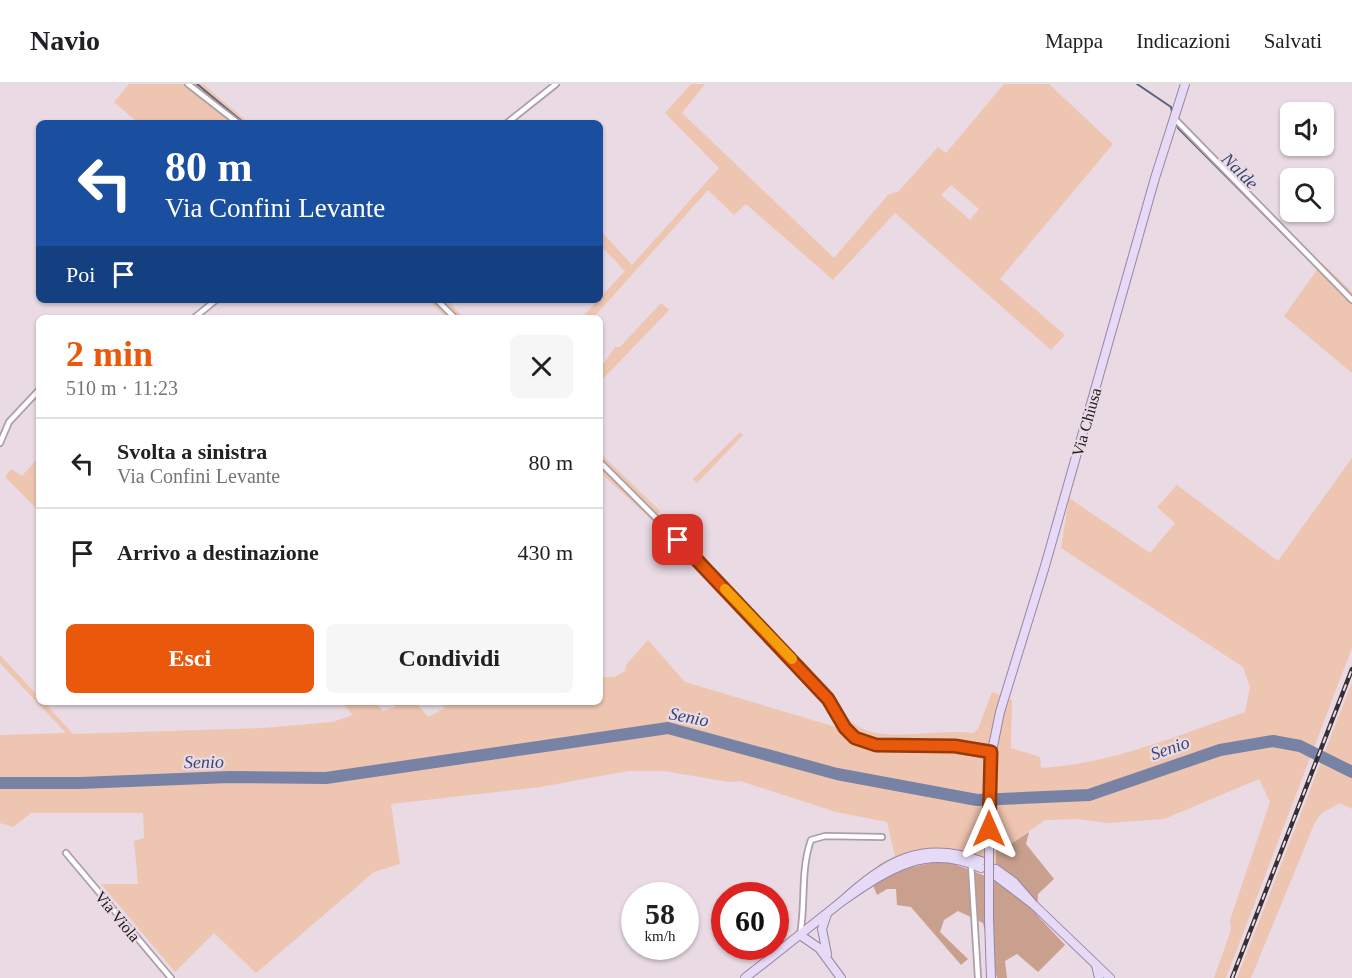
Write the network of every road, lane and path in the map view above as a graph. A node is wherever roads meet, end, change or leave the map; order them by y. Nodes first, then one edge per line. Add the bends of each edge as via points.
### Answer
1 (188, 84) edge
2 (556, 84) edge
3 (1185, 84) edge
4 (1173, 117) junction
5 (233, 120) edge
6 (511, 120) edge
7 (1352, 300) edge
8 (212, 303) edge
9 (440, 303) edge
10 (198, 315) edge
11 (452, 315) edge
12 (36, 393) edge
13 (0, 442) edge
14 (603, 465) edge
15 (991, 752) junction
16 (882, 837) dead end
17 (66, 853) dead end
18 (971, 864) junction
19 (996, 872) dead end
20 (841, 902) junction
21 (827, 913) junction
22 (800, 935) junction
23 (829, 962) junction
24 (1096, 963) junction
25 (171, 978) edge
26 (746, 978) edge
27 (841, 978) edge
28 (978, 978) edge
29 (991, 978) edge
30 (1099, 978) edge
31 (1110, 978) edge

1 - 5 street
2 - 6 street
3 - 4 main road, Via Chiusa
4 - 7 street
4 - 15 main road, Via Chiusa
8 - 10 street
9 - 11 street
12 - 13 street via 9,422
14 - 15 street via 821,691 855,738 876,745 955,746
15 - 29 main road, Via Chiusa, bridge
16 - 22 street via 825,836 811,840 804,861
17 - 25 street, Via Viola
18 - 20 main road via 939,858 910,862 892,868
18 - 20 main road via 981,865 962,855 934,852 902,858 869,875
18 - 28 street
19 - 24 main road
20 - 21 main road
21 - 22 main road
21 - 23 main road via 822,941
22 - 23 main road via 819,948
22 - 26 main road
23 - 27 main road
24 - 30 main road
24 - 31 main road

